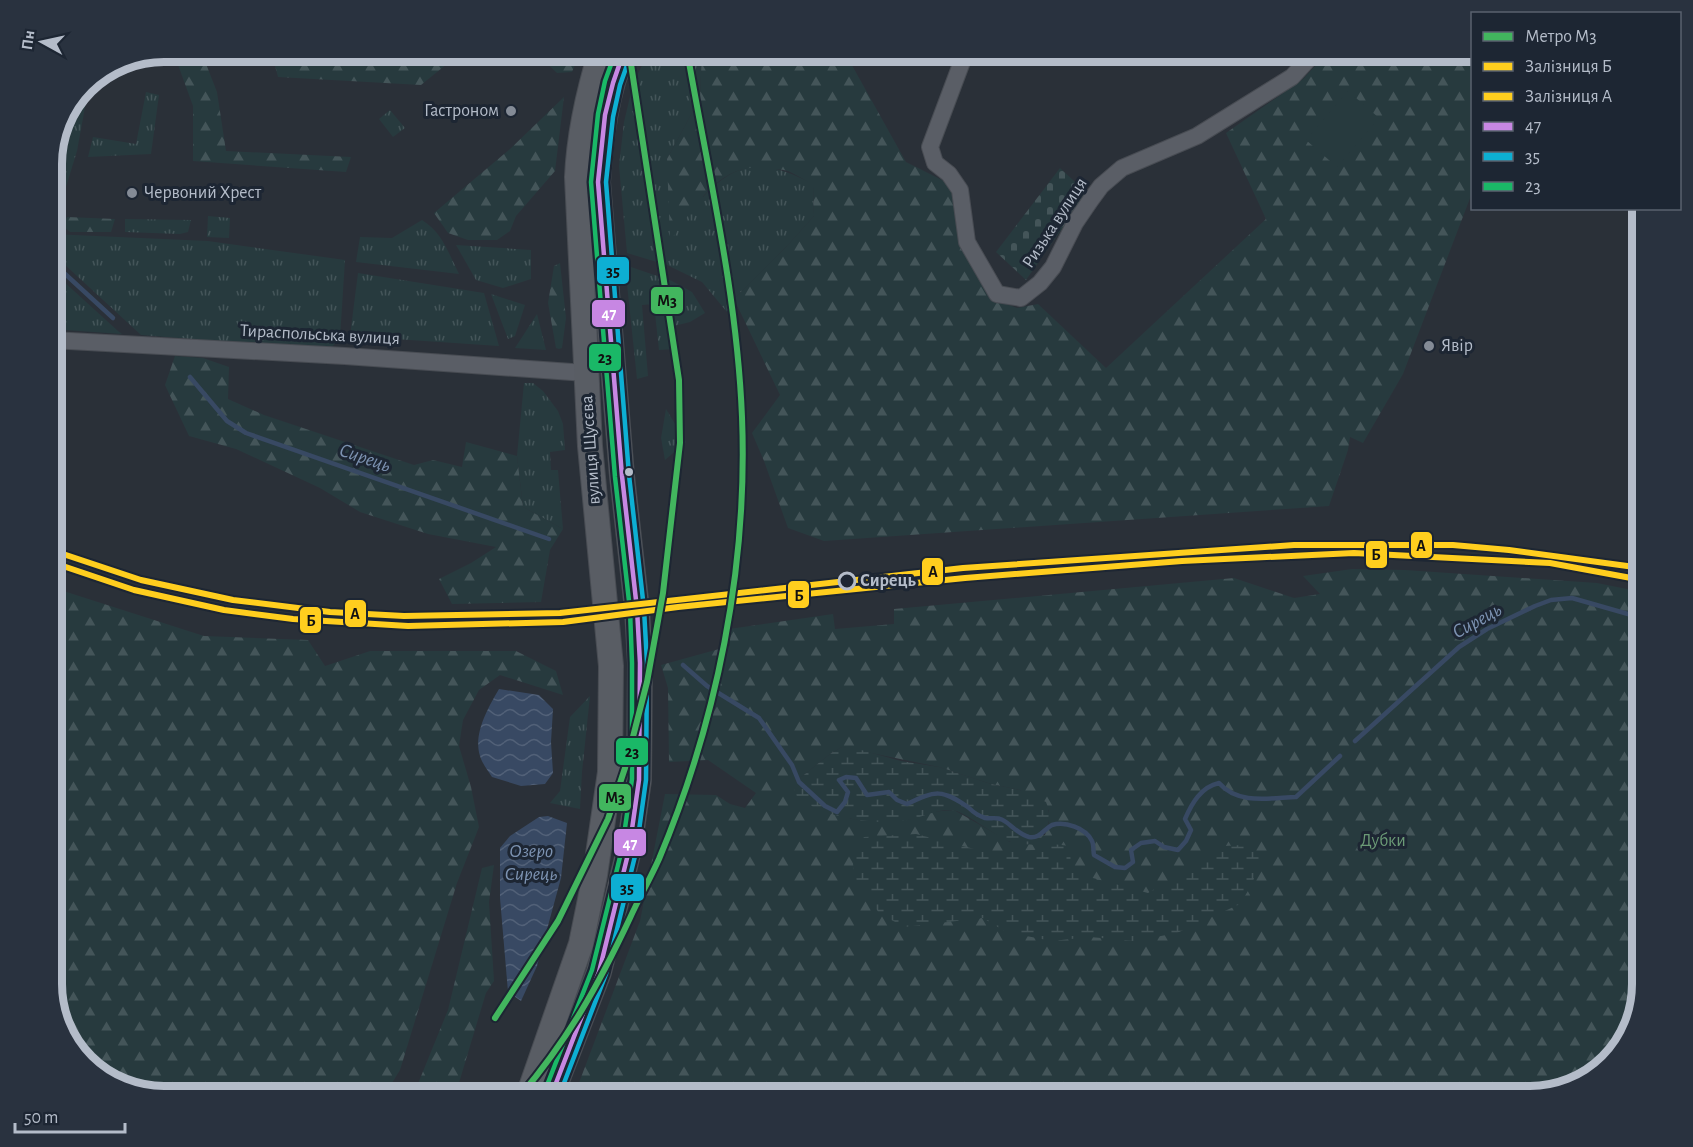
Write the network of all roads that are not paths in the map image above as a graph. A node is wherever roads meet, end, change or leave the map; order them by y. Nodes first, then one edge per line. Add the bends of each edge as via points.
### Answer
1 (598, 62) edge
2 (620, 62) edge
3 (962, 62) edge
4 (1305, 62) edge
5 (62, 341) edge
6 (586, 373) junction
7 (531, 1086) edge
8 (555, 1086) edge

1 - 6 main road, вулиця Щусєва via 586,101 577,177
2 - 8 main road, вулиця Щусєва via 608,98 598,182 637,609 639,780 629,850 599,972
3 - 4 street, Ризька вулиця via 930,147 936,163 960,190 967,242 997,294 1021,298 1053,267 1090,201 1122,168 1197,136 1292,76
5 - 6 street, Тираспольська вулиця
6 - 7 main road, вулиця Щусєва via 611,666 610,772 581,944

